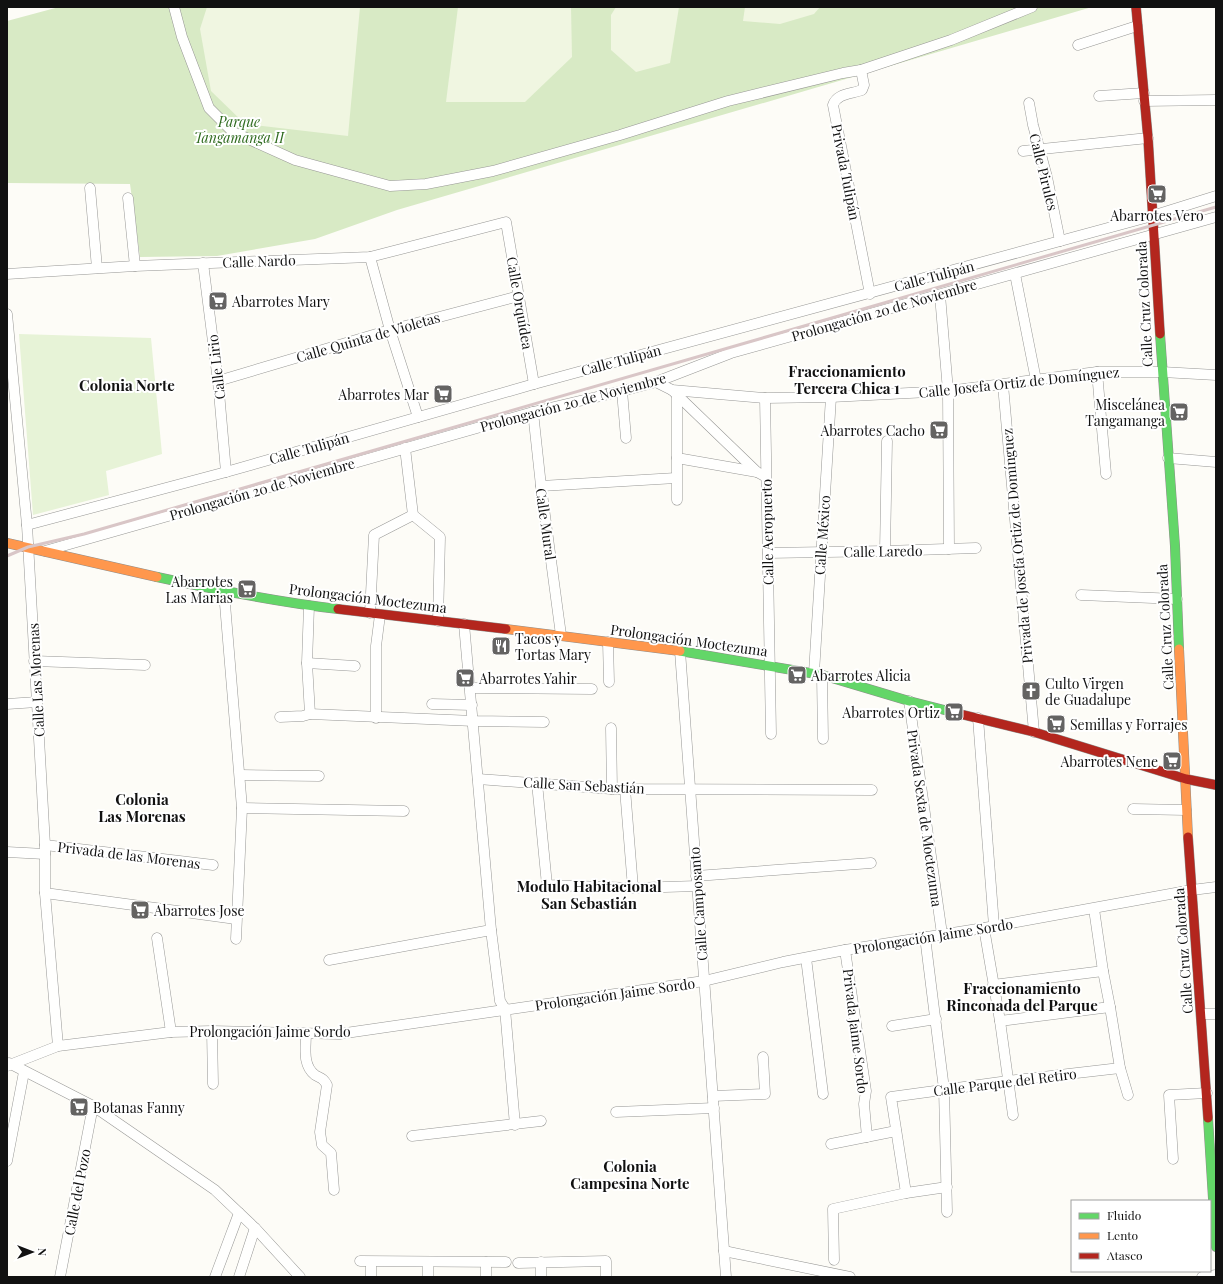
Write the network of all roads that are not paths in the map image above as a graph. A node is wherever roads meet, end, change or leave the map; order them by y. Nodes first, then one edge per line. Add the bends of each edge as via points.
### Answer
1 (174, 7) edge
2 (1032, 7) edge
3 (1136, 7) edge
4 (1137, 26) junction
5 (1078, 45) dead end
6 (861, 70) junction
7 (1099, 96) dead end
8 (1144, 97) junction
9 (1216, 100) edge
10 (1029, 103) dead end
11 (1148, 138) junction
12 (1040, 149) junction
13 (1023, 151) dead end
14 (90, 188) dead end
15 (1216, 196) edge
16 (128, 198) dead end
17 (1152, 216) junction
18 (1216, 217) edge
19 (506, 222) joint
20 (1154, 235) junction
21 (1060, 241) junction
22 (370, 257) junction
23 (203, 263) junction
24 (135, 266) junction
25 (97, 268) junction
26 (7, 274) edge
27 (1014, 274) junction
28 (870, 294) junction
29 (940, 295) junction
30 (519, 296) junction
31 (7, 314) edge
32 (390, 330) junction
33 (8, 333) edge
34 (1097, 372) junction
35 (1162, 372) junction
36 (1216, 375) edge
37 (1036, 380) junction
38 (218, 381) junction
39 (656, 382) junction
40 (534, 384) junction
41 (1003, 385) junction
42 (622, 391) junction
43 (948, 391) junction
44 (675, 392) junction
45 (765, 398) junction
46 (831, 398) junction
47 (533, 412) junction
48 (418, 417) junction
49 (626, 438) dead end
50 (888, 441) dead end
51 (405, 448) junction
52 (677, 458) junction
53 (1168, 458) junction
54 (1216, 462) edge
55 (226, 472) junction
56 (762, 474) junction
57 (1106, 474) dead end
58 (676, 478) junction
59 (541, 486) junction
60 (677, 500) dead end
61 (414, 515) junction
62 (27, 525) junction
63 (8, 544) edge
64 (28, 547) junction
65 (976, 548) dead end
66 (949, 549) junction
67 (45, 551) junction
68 (821, 551) junction
69 (885, 551) junction
70 (768, 553) junction
71 (224, 592) junction
72 (1081, 595) dead end
73 (1177, 599) junction
74 (309, 606) junction
75 (375, 614) junction
76 (438, 621) junction
77 (464, 624) junction
78 (561, 635) junction
79 (608, 642) junction
80 (680, 651) junction
81 (34, 661) junction
82 (308, 663) junction
83 (145, 665) dead end
84 (355, 666) dead end
85 (770, 666) junction
86 (818, 674) junction
87 (609, 682) dead end
88 (470, 688) junction
89 (592, 689) dead end
90 (909, 701) junction
91 (37, 702) junction
92 (7, 704) edge
93 (432, 704) dead end
94 (472, 705) junction
95 (310, 714) junction
96 (280, 717) dead end
97 (376, 718) junction
98 (978, 718) junction
99 (474, 721) junction
100 (544, 722) dead end
101 (612, 728) dead end
102 (1034, 732) junction
103 (771, 734) dead end
104 (823, 739) dead end
105 (240, 776) junction
106 (319, 776) dead end
107 (478, 778) junction
108 (1186, 779) junction
109 (537, 783) junction
110 (1216, 785) edge
111 (612, 789) junction
112 (625, 789) junction
113 (690, 790) junction
114 (872, 790) dead end
115 (242, 808) junction
116 (1133, 809) dead end
117 (1186, 810) junction
118 (404, 811) dead end
119 (45, 850) junction
120 (7, 852) edge
121 (871, 864) dead end
122 (213, 865) dead end
123 (697, 881) junction
124 (1216, 887) edge
125 (633, 888) junction
126 (1192, 890) junction
127 (45, 893) junction
128 (1094, 909) junction
129 (236, 919) junction
130 (994, 926) junction
131 (984, 928) junction
132 (492, 930) junction
133 (942, 934) junction
134 (925, 937) junction
135 (157, 938) dead end
136 (236, 939) dead end
137 (845, 950) junction
138 (806, 958) junction
139 (329, 960) dead end
140 (1103, 971) junction
141 (704, 981) junction
142 (994, 985) junction
143 (1110, 1007) junction
144 (505, 1009) junction
145 (1202, 1014) junction
146 (1216, 1014) edge
147 (936, 1019) junction
148 (1000, 1021) junction
149 (892, 1026) dead end
150 (212, 1031) junction
151 (171, 1032) junction
152 (306, 1033) junction
153 (58, 1046) junction
154 (763, 1057) dead end
155 (9, 1064) edge
156 (1120, 1068) junction
157 (24, 1072) junction
158 (1008, 1080) junction
159 (213, 1084) dead end
160 (944, 1089) junction
161 (1207, 1093) junction
162 (823, 1094) dead end
163 (1128, 1095) dead end
164 (713, 1096) junction
165 (93, 1106) junction
166 (714, 1108) junction
167 (616, 1112) dead end
168 (1013, 1115) dead end
169 (541, 1121) dead end
170 (514, 1125) junction
171 (896, 1131) junction
172 (412, 1136) dead end
173 (867, 1137) junction
174 (831, 1144) dead end
175 (1173, 1160) dead end
176 (7, 1161) edge
177 (947, 1187) junction
178 (334, 1190) dead end
179 (906, 1193) junction
180 (947, 1212) dead end
181 (239, 1213) junction
182 (256, 1228) junction
183 (1216, 1247) edge
184 (724, 1251) junction
185 (834, 1260) dead end
186 (360, 1261) dead end
187 (371, 1262) junction
188 (428, 1262) junction
189 (486, 1262) junction
190 (506, 1262) dead end
191 (541, 1262) junction
192 (518, 1263) dead end
193 (1216, 1275) edge
194 (60, 1277) edge
195 (214, 1277) edge
196 (239, 1277) edge
197 (300, 1277) edge
198 (371, 1277) edge
199 (428, 1277) edge
200 (486, 1277) edge
201 (541, 1277) edge
202 (606, 1277) edge
203 (726, 1277) edge
204 (850, 1277) edge
205 (1202, 1277) edge

1 - 6 street via 182,37 209,108 233,132 295,160 390,186 426,184 493,171 728,101
2 - 6 street via 951,40
3 - 4 street, Calle Cruz Colorada
4 - 5 street
4 - 8 street, Calle Cruz Colorada
6 - 28 street, Privada Tulipán via 864,85 862,90 839,96 835,99 834,105
7 - 8 street
8 - 9 street
8 - 11 street, Calle Cruz Colorada
10 - 12 street, Calle Pirules
11 - 12 street
11 - 17 street, Calle Cruz Colorada
12 - 13 street
12 - 21 street, Calle Pirules
14 - 25 street
15 - 17 street, Calle Tulipán
16 - 24 street
17 - 20 street, Calle Cruz Colorada
17 - 21 street, Calle Tulipán
18 - 20 street, Prolongación 20 de Noviembre
19 - 22 street, Calle Nardo
19 - 30 street, Calle Orquídea
20 - 27 street, Prolongación 20 de Noviembre
20 - 35 street, Calle Cruz Colorada
21 - 28 street, Calle Tulipán
22 - 23 street, Calle Nardo
22 - 32 street
23 - 24 street, Calle Nardo
23 - 38 street, Calle Lirio
24 - 25 street, Calle Nardo
25 - 26 street, Calle Nardo
27 - 29 street, Prolongación 20 de Noviembre
27 - 37 street
28 - 40 street, Calle Tulipán
29 - 39 street, Prolongación 20 de Noviembre via 731,353
29 - 43 street
30 - 32 street, Calle Quinta de Violetas
30 - 40 street, Calle Orquídea
31 - 33 street, Calle Las Morenas
32 - 38 street, Calle Quinta de Violetas
32 - 48 street
33 - 62 street, Calle Las Morenas
34 - 35 street, Calle Josefa Ortiz de Domínguez
34 - 37 street, Calle Josefa Ortiz de Domínguez
34 - 57 street
35 - 36 street, Calle Josefa Ortiz de Domínguez
35 - 53 street, Calle Cruz Colorada
37 - 41 street, Calle Josefa Ortiz de Domínguez
38 - 55 street, Calle Lirio
39 - 42 street, Prolongación 20 de Noviembre
39 - 44 street, Calle Josefa Ortiz de Domínguez
40 - 48 street, Calle Tulipán
41 - 43 street, Calle Josefa Ortiz de Domínguez
41 - 102 street, Privada de Josefa Ortiz de Domínguez
42 - 47 street, Prolongación 20 de Noviembre
42 - 49 street
43 - 46 street, Calle Josefa Ortiz de Domínguez
43 - 66 street
44 - 45 street, Calle Josefa Ortiz de Domínguez
44 - 52 street
44 - 56 street
45 - 46 street, Calle Josefa Ortiz de Domínguez
45 - 56 street, Calle Aeropuerto
46 - 68 street, Calle México
47 - 51 street, Prolongación 20 de Noviembre
47 - 59 street, Calle Mural
48 - 55 street, Calle Tulipán
50 - 69 street
51 - 61 street
51 - 67 street, Prolongación 20 de Noviembre
52 - 56 street
52 - 58 street
53 - 54 street
53 - 73 street, Calle Cruz Colorada
55 - 62 street, Calle Tulipán
56 - 70 street, Calle Aeropuerto
58 - 59 street
58 - 60 street
59 - 78 street, Calle Mural
61 - 75 street via 374,535
61 - 76 street via 440,537
62 - 64 street, Calle Las Morenas
63 - 64 street, Prolongación Moctezuma
64 - 67 street, Prolongación Moctezuma
64 - 81 street, Calle Las Morenas
65 - 66 street, Calle Laredo
66 - 69 street, Calle Laredo
67 - 71 street, Prolongación Moctezuma
68 - 69 street, Calle Laredo
68 - 70 street, Calle Laredo
68 - 86 street, Calle México
70 - 85 street, Calle Aeropuerto
71 - 74 street, Prolongación Moctezuma
71 - 105 street
72 - 73 street
73 - 108 street, Calle Cruz Colorada
74 - 75 street, Prolongación Moctezuma
74 - 82 street
75 - 76 street, Prolongación Moctezuma
75 - 97 street
76 - 77 street, Prolongación Moctezuma
77 - 78 street, Prolongación Moctezuma
77 - 88 street
78 - 79 street, Prolongación Moctezuma
79 - 80 street, Prolongación Moctezuma
79 - 87 street
80 - 85 street, Prolongación Moctezuma
80 - 113 street, Calle Camposanto
81 - 83 street
81 - 91 street, Calle Las Morenas
82 - 84 street
82 - 95 street
85 - 86 street, Prolongación Moctezuma
85 - 103 street, Calle Aeropuerto
86 - 90 street, Prolongación Moctezuma
86 - 104 street, Calle México
88 - 89 street
88 - 94 street
90 - 98 street, Prolongación Moctezuma
90 - 133 street, Privada Sexta de Moctezuma
91 - 92 street
91 - 119 street, Calle Las Morenas
93 - 94 street
94 - 99 street
95 - 96 street
95 - 97 street
97 - 99 street
98 - 102 street, Prolongación Moctezuma
98 - 130 street
99 - 100 street
99 - 107 street
101 - 111 street
102 - 108 street, Prolongación Moctezuma
105 - 106 street
105 - 115 street
107 - 109 street, Calle San Sebastián
107 - 132 street
108 - 110 street, Prolongación Moctezuma
108 - 117 street, Calle Cruz Colorada
109 - 111 street, Calle San Sebastián
109 - 125 street via 547,885
111 - 112 street, Calle San Sebastián
112 - 113 street, Calle San Sebastián
112 - 125 street
113 - 114 street, Calle San Sebastián
113 - 123 street, Calle Camposanto
115 - 118 street
115 - 129 street
116 - 117 street
117 - 126 street, Calle Cruz Colorada
119 - 120 street, Privada de las Morenas
119 - 122 street, Privada de las Morenas
119 - 127 street, Calle Las Morenas
121 - 123 street
123 - 125 street
123 - 141 street, Calle Camposanto
124 - 126 street, Prolongación Jaime Sordo
126 - 128 street, Prolongación Jaime Sordo
126 - 145 street, Calle Cruz Colorada
127 - 129 street
127 - 153 street, Calle Las Morenas
128 - 130 street, Prolongación Jaime Sordo
128 - 140 street
129 - 136 street
130 - 131 street, Prolongación Jaime Sordo
131 - 133 street, Prolongación Jaime Sordo
131 - 142 street
132 - 139 street
132 - 144 street via 500,1001
133 - 134 street, Prolongación Jaime Sordo
134 - 137 street, Prolongación Jaime Sordo
134 - 147 street
135 - 151 street
137 - 138 street, Prolongación Jaime Sordo
137 - 173 street, Privada Jaime Sordo via 866,1091 864,1104
138 - 141 street, Prolongación Jaime Sordo
138 - 162 street
140 - 142 street
140 - 143 street
141 - 144 street, Prolongación Jaime Sordo
141 - 164 street, Calle Camposanto
142 - 148 street
143 - 148 street
143 - 156 street
144 - 152 street, Prolongación Jaime Sordo via 339,1034
144 - 170 street
145 - 146 street
145 - 161 street, Calle Cruz Colorada
147 - 149 street
147 - 160 street
148 - 158 street
150 - 151 street, Prolongación Jaime Sordo
150 - 152 street, Prolongación Jaime Sordo
150 - 159 street
151 - 153 street, Prolongación Jaime Sordo
152 - 178 street via 306,1062 314,1074 324,1079 327,1085 320,1132 322,1145 331,1153
153 - 155 street, Prolongación Jaime Sordo
154 - 164 street via 765,1094
155 - 157 street
156 - 158 street, Calle Parque del Retiro
156 - 163 street
157 - 165 street
157 - 176 street
158 - 160 street, Calle Parque del Retiro
158 - 168 street
160 - 171 street, Calle Parque del Retiro via 891,1097
160 - 177 street
161 - 175 street via 1169,1095
161 - 183 street, Calle Cruz Colorada
164 - 166 street, Calle Camposanto
165 - 181 street via 215,1190
165 - 194 street, Calle del Pozo
166 - 167 street
166 - 184 street, Calle Camposanto
169 - 170 street
170 - 172 street
171 - 173 street
171 - 179 street
173 - 174 street
177 - 179 street
177 - 180 street
179 - 185 street via 833,1208
181 - 182 street
181 - 195 street
182 - 196 street
182 - 197 street
184 - 203 street, Calle Camposanto
184 - 204 street
186 - 187 street
187 - 188 street
187 - 198 street
188 - 189 street
188 - 199 street
189 - 190 street
189 - 200 street
191 - 192 street
191 - 201 street
191 - 202 street via 606,1261
193 - 205 street

